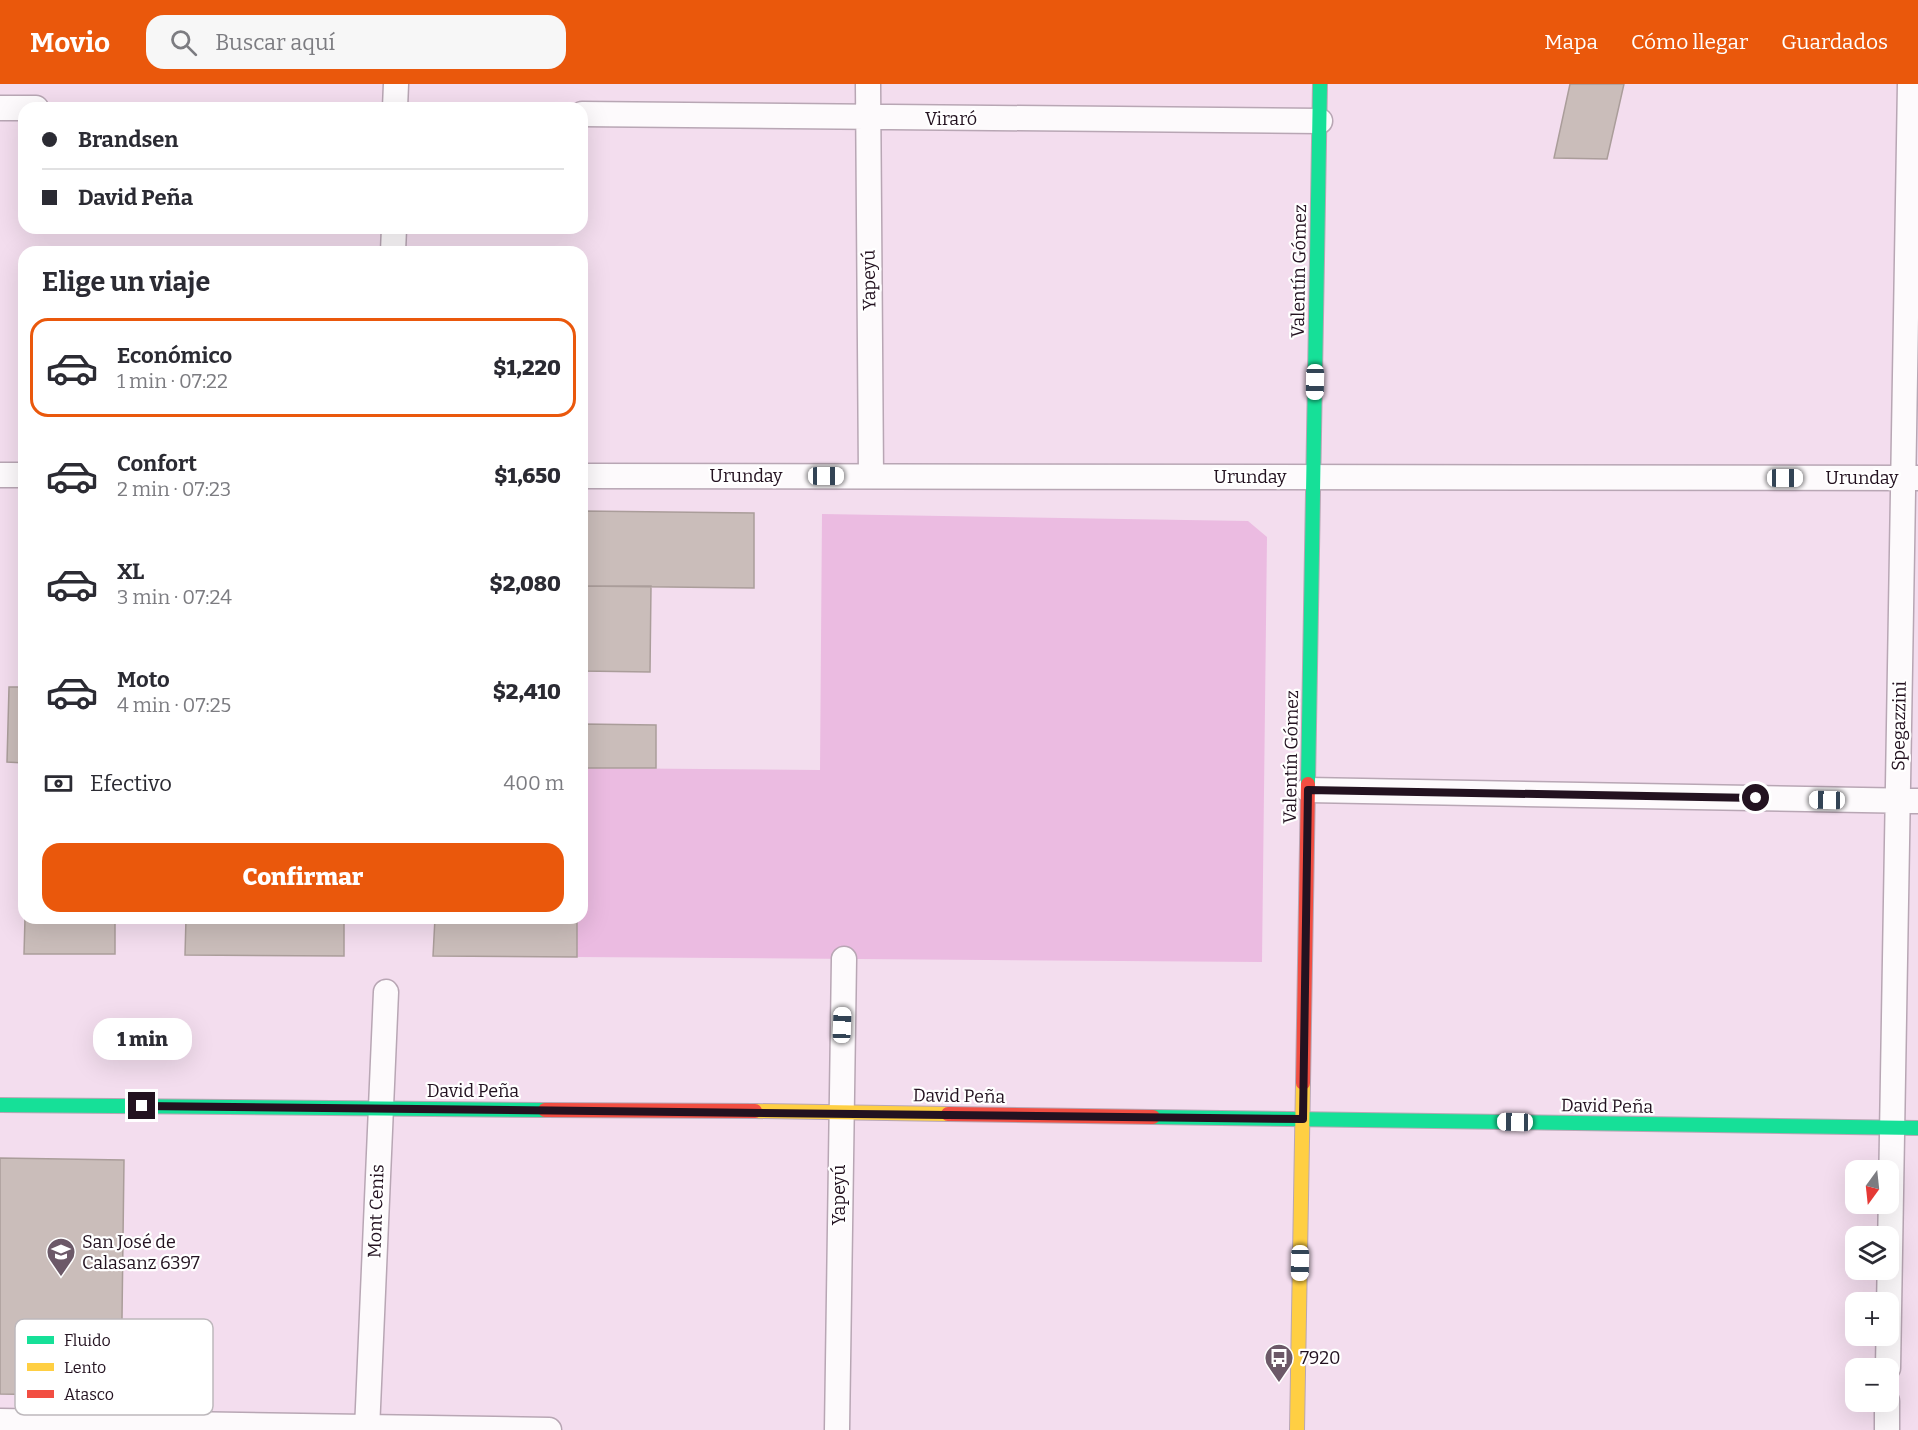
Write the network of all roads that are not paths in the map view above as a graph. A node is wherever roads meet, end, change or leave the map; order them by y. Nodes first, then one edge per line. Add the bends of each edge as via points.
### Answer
1 (396, 84) edge
2 (867, 84) edge
3 (1320, 84) edge
4 (1910, 84) edge
5 (395, 102) edge
6 (0, 108) edge
7 (18, 108) edge
8 (588, 114) edge
9 (868, 118) junction
10 (1320, 121) junction
11 (0, 475) edge
12 (18, 475) edge
13 (588, 476) edge
14 (871, 476) junction
15 (1314, 477) junction
16 (1911, 478) edge
17 (1308, 790) junction
18 (1908, 801) edge
19 (844, 960) dead end
20 (386, 992) dead end
21 (0, 1105) edge
22 (380, 1108) junction
23 (840, 1112) junction
24 (1303, 1119) junction
25 (1892, 1128) junction
26 (1918, 1128) edge
27 (1888, 1358) edge
28 (1887, 1412) edge
29 (0, 1421) edge
30 (367, 1428) edge
31 (549, 1430) edge
32 (837, 1430) edge
33 (1297, 1430) edge
34 (1887, 1430) edge

1 - 5 street
2 - 9 street, Yapeyú
3 - 10 street, Valentín Gómez
4 - 16 street, Spegazzini
6 - 7 street
8 - 9 street, Viraró
9 - 10 street, Viraró
9 - 14 street, Yapeyú
10 - 15 street, Valentín Gómez
11 - 12 street
13 - 14 street, Urunday
14 - 15 street, Urunday
15 - 16 street, Urunday
15 - 17 street, Valentín Gómez
16 - 18 street, Spegazzini
17 - 18 street
17 - 24 street, Valentín Gómez
18 - 25 street, Spegazzini
19 - 23 street, Yapeyú
20 - 22 street, Mont Cenis
21 - 22 street, David Peña
22 - 23 street, David Peña
22 - 30 street, Mont Cenis
23 - 24 street, David Peña
23 - 32 street, Yapeyú
24 - 25 street, David Peña
24 - 33 street, Valentín Gómez
25 - 26 street, David Peña
25 - 27 street, Spegazzini
28 - 34 street
29 - 30 street
30 - 31 street

